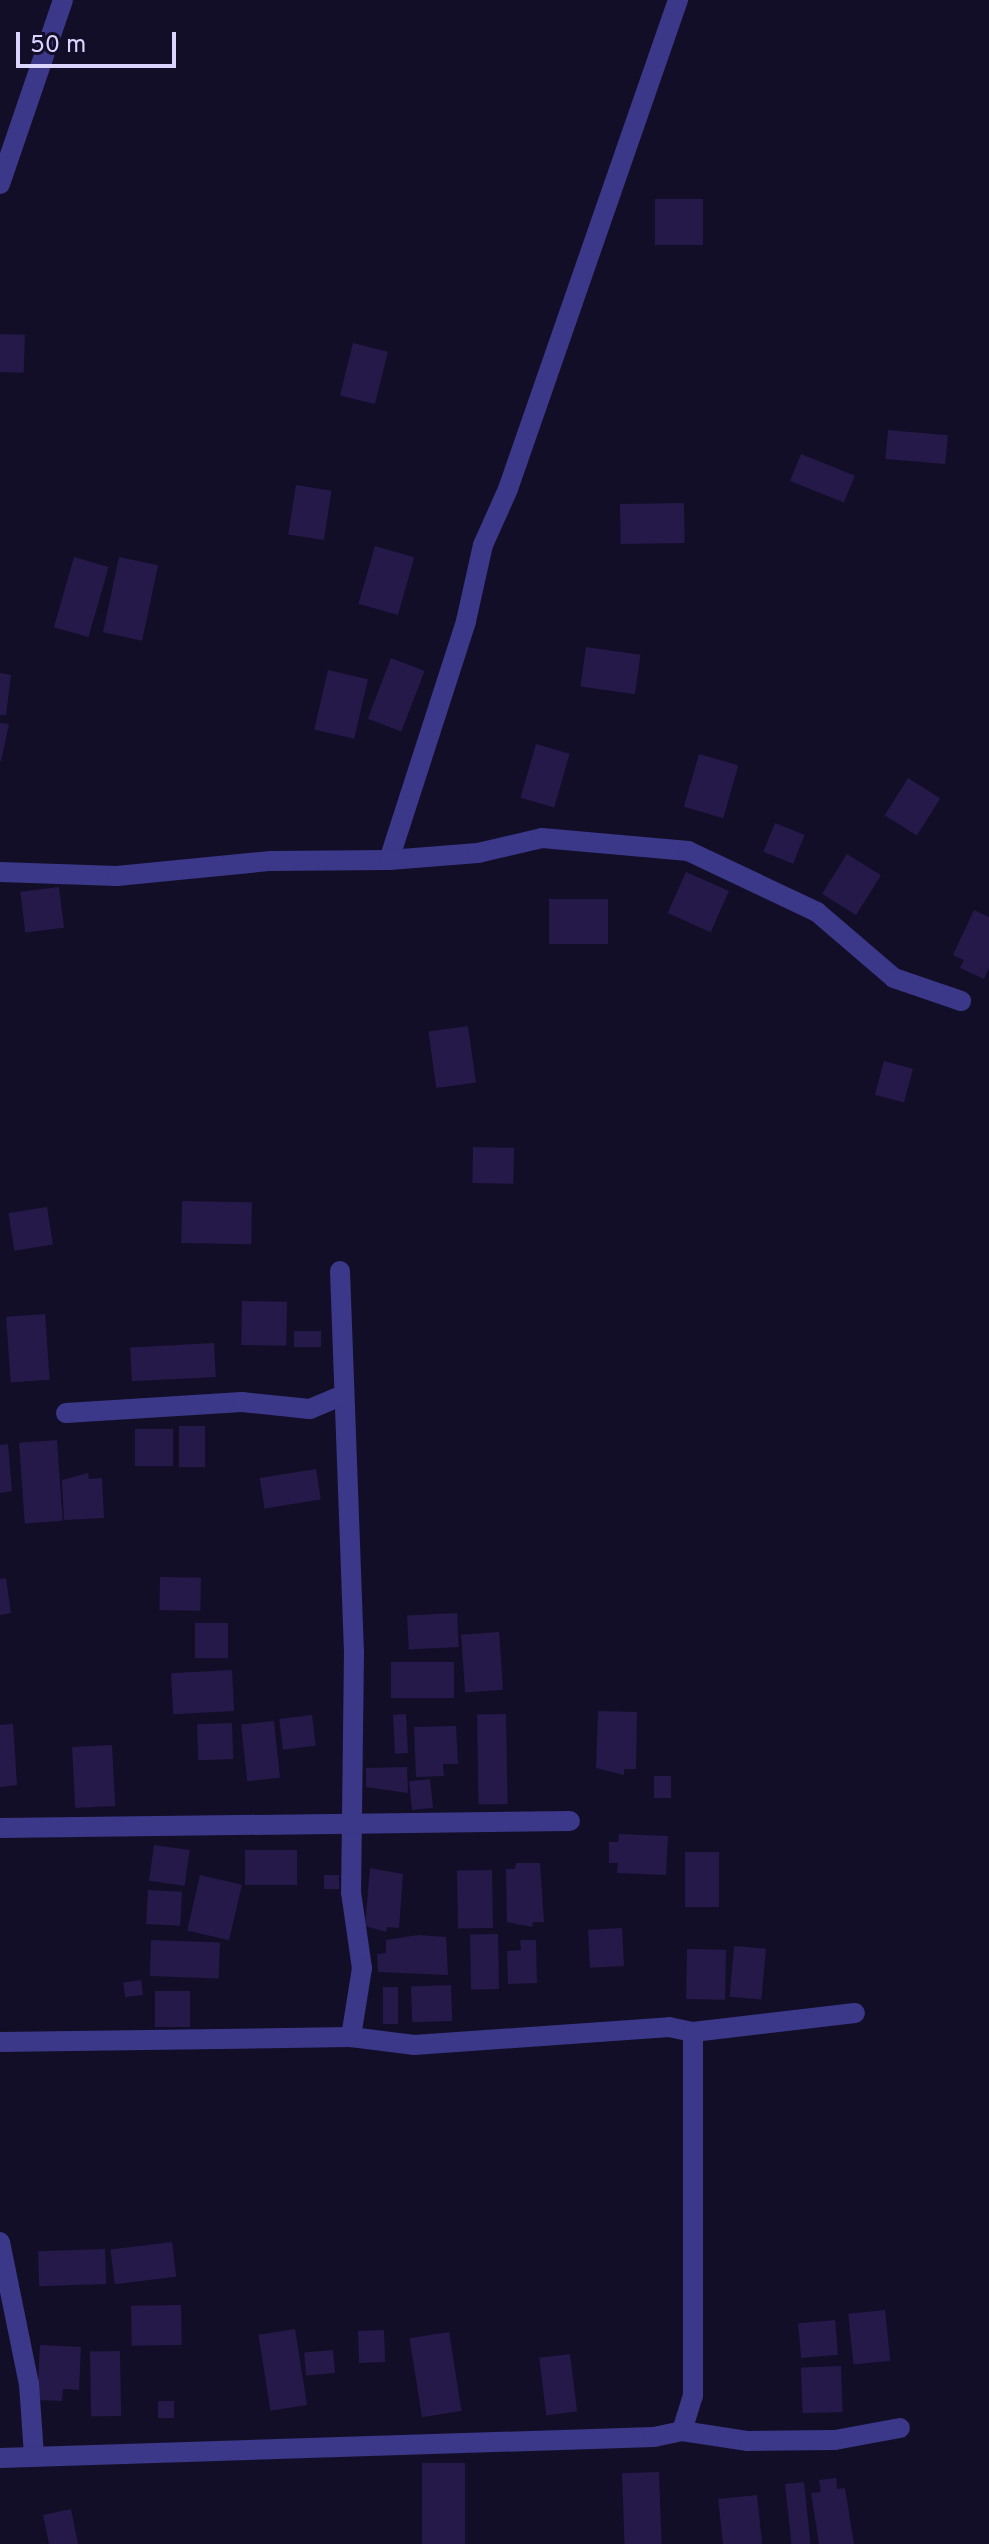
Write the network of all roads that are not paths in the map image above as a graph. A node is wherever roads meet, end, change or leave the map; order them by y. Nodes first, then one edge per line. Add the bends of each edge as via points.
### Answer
1 (63, 0) edge
2 (678, 0) edge
3 (0, 184) edge
4 (389, 860) junction
5 (0, 872) edge
6 (961, 1001) dead end
7 (340, 1271) dead end
8 (341, 1396) junction
9 (66, 1413) dead end
10 (570, 1821) dead end
11 (351, 1825) junction
12 (0, 1828) edge
13 (855, 2013) dead end
14 (693, 2032) junction
15 (351, 2037) junction
16 (0, 2042) edge
17 (0, 2242) edge
18 (900, 2428) dead end
19 (682, 2431) junction
20 (34, 2455) junction
21 (0, 2458) edge

1 - 3 street
2 - 4 street via 508,489 483,545 466,621
4 - 5 street via 271,861 117,876
4 - 6 street via 478,853 542,838 688,851 817,912 894,978
7 - 8 street
8 - 9 street via 310,1409 242,1402
8 - 11 street via 354,1651
10 - 11 street
11 - 12 street
11 - 15 street via 351,1892 362,1968
13 - 14 street
14 - 15 street via 669,2027 414,2045
14 - 19 street via 693,2396
15 - 16 street
17 - 20 street via 29,2384
18 - 19 street via 835,2440 748,2441
19 - 20 street via 654,2437
20 - 21 street

